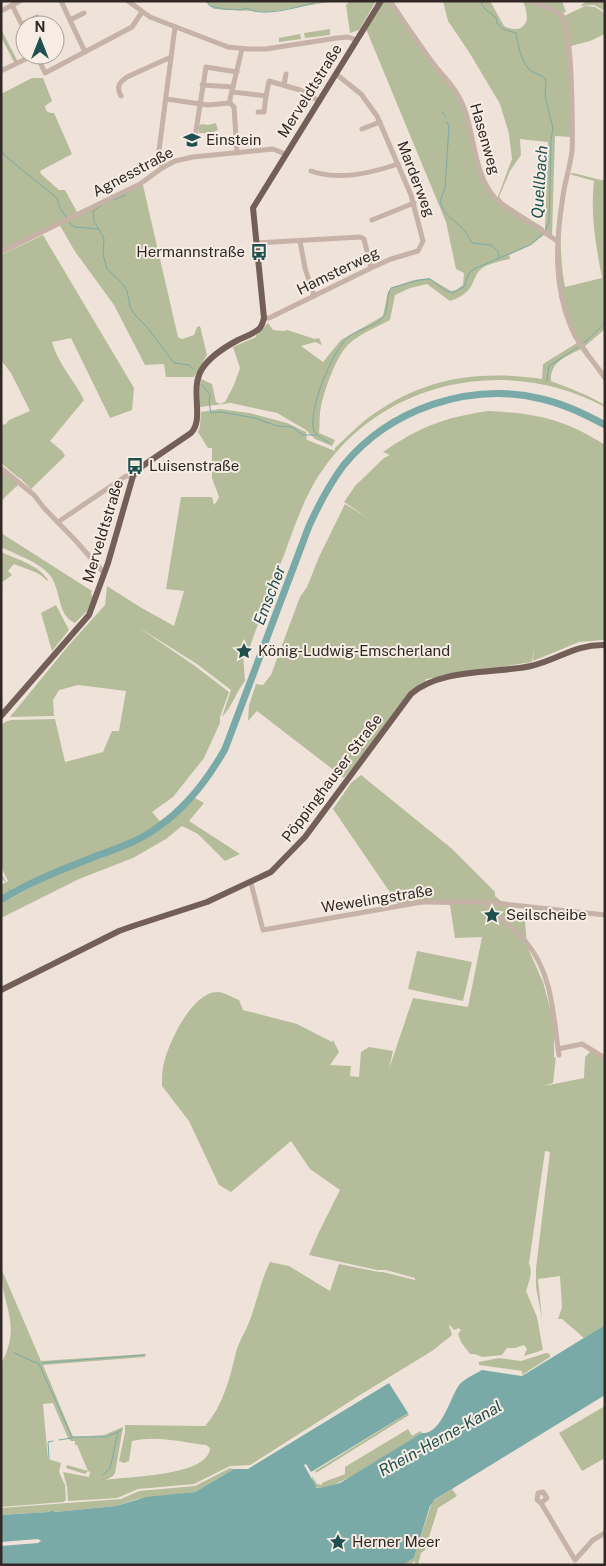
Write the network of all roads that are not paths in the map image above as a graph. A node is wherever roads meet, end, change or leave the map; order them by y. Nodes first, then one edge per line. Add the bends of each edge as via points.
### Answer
1 (20, 1) edge
2 (61, 1) edge
3 (128, 1) edge
4 (381, 1) edge
5 (390, 1) edge
6 (532, 1) edge
7 (12, 5) junction
8 (1, 11) edge
9 (142, 12) junction
10 (84, 13) dead end
11 (17, 15) edge
12 (70, 20) junction
13 (175, 27) junction
14 (357, 40) junction
15 (242, 49) junction
16 (85, 52) junction
17 (171, 57) junction
18 (65, 62) edge
19 (15, 65) edge
20 (41, 65) edge
21 (60, 65) edge
22 (1, 72) edge
23 (237, 72) junction
24 (286, 74) dead end
25 (336, 74) junction
26 (202, 85) junction
27 (284, 85) junction
28 (233, 90) junction
29 (120, 96) dead end
30 (266, 96) junction
31 (166, 99) junction
32 (319, 101) junction
33 (230, 103) junction
34 (200, 104) junction
35 (258, 112) dead end
36 (380, 122) junction
37 (362, 130) dead end
38 (195, 137) dead end
39 (237, 153) junction
40 (285, 154) junction
41 (398, 164) junction
42 (162, 168) junction
43 (311, 171) dead end
44 (414, 203) junction
45 (372, 220) dead end
46 (300, 240) junction
47 (557, 241) junction
48 (256, 243) junction
49 (422, 246) joint
50 (1, 252) edge
51 (371, 268) junction
52 (314, 296) junction
53 (264, 318) junction
54 (605, 378) edge
55 (1, 468) edge
56 (133, 476) junction
57 (58, 522) junction
58 (104, 573) junction
59 (605, 645) edge
60 (1, 716) edge
61 (250, 883) junction
62 (486, 902) junction
63 (605, 914) edge
64 (1, 990) edge
65 (605, 1058) edge
66 (541, 1503) dead end
67 (605, 1533) edge
68 (573, 1562) edge

1 - 7 street
2 - 12 street
3 - 9 street
4 - 14 main road, Merveldtstraße
5 - 47 street, Hasenweg via 460,97 480,168 492,195
6 - 47 street via 562,15 570,62 571,158
7 - 8 street
7 - 11 street
9 - 13 street
9 - 16 street via 132,26
10 - 12 street
12 - 16 street
13 - 15 street
13 - 17 street
14 - 15 street via 348,37 266,49
14 - 25 main road, Merveldtstraße
15 - 23 street
16 - 18 street
17 - 29 street via 127,77 118,89
17 - 31 street
19 - 22 street
20 - 21 street via 45,73
23 - 26 street via 206,67
23 - 28 street
24 - 27 street
25 - 32 main road, Merveldtstraße
25 - 36 street, Marderweg via 361,94
26 - 28 street
26 - 34 street
27 - 30 street via 269,80
27 - 32 street
28 - 30 street
28 - 33 street
30 - 35 street via 264,112
31 - 34 street
31 - 42 street via 158,158
32 - 40 main road, Merveldtstraße
33 - 34 street
33 - 39 street via 234,107
34 - 38 street
36 - 37 street
36 - 41 street, Marderweg
39 - 40 street, Agnesstraße via 273,149
39 - 42 street, Agnesstraße via 193,156
40 - 48 main road, Merveldtstraße via 253,208
41 - 43 street via 354,175 327,175
41 - 44 street, Marderweg
42 - 50 street, Agnesstraße via 140,184
44 - 45 street
44 - 49 street, Marderweg via 423,236
46 - 48 street
46 - 51 street via 360,236 364,239
46 - 52 street
47 - 54 street via 558,276 567,318 576,338
48 - 53 main road, Merveldtstraße
49 - 51 street, Hamsterweg via 413,254
51 - 52 street, Hamsterweg
52 - 53 street, Hamsterweg
53 - 56 main road, Merveldtstraße via 257,330 225,347 202,369 196,384 197,423 194,431
55 - 57 street via 34,495
56 - 57 street via 126,476
56 - 58 main road, Merveldtstraße
57 - 58 street
58 - 60 main road, Merveldtstraße via 89,615
59 - 61 main road, Pöppinghauser Straße via 576,648 531,666 441,679 417,689 306,837 271,872
61 - 62 street, Wewelingstraße via 263,930 422,902
61 - 64 main road, Pöppinghauser Straße via 207,902 126,928
62 - 63 street, Wewelingstraße
62 - 65 street via 489,910 515,930 540,964 552,999 559,1052 582,1044
66 - 68 street
67 - 68 street via 593,1540

